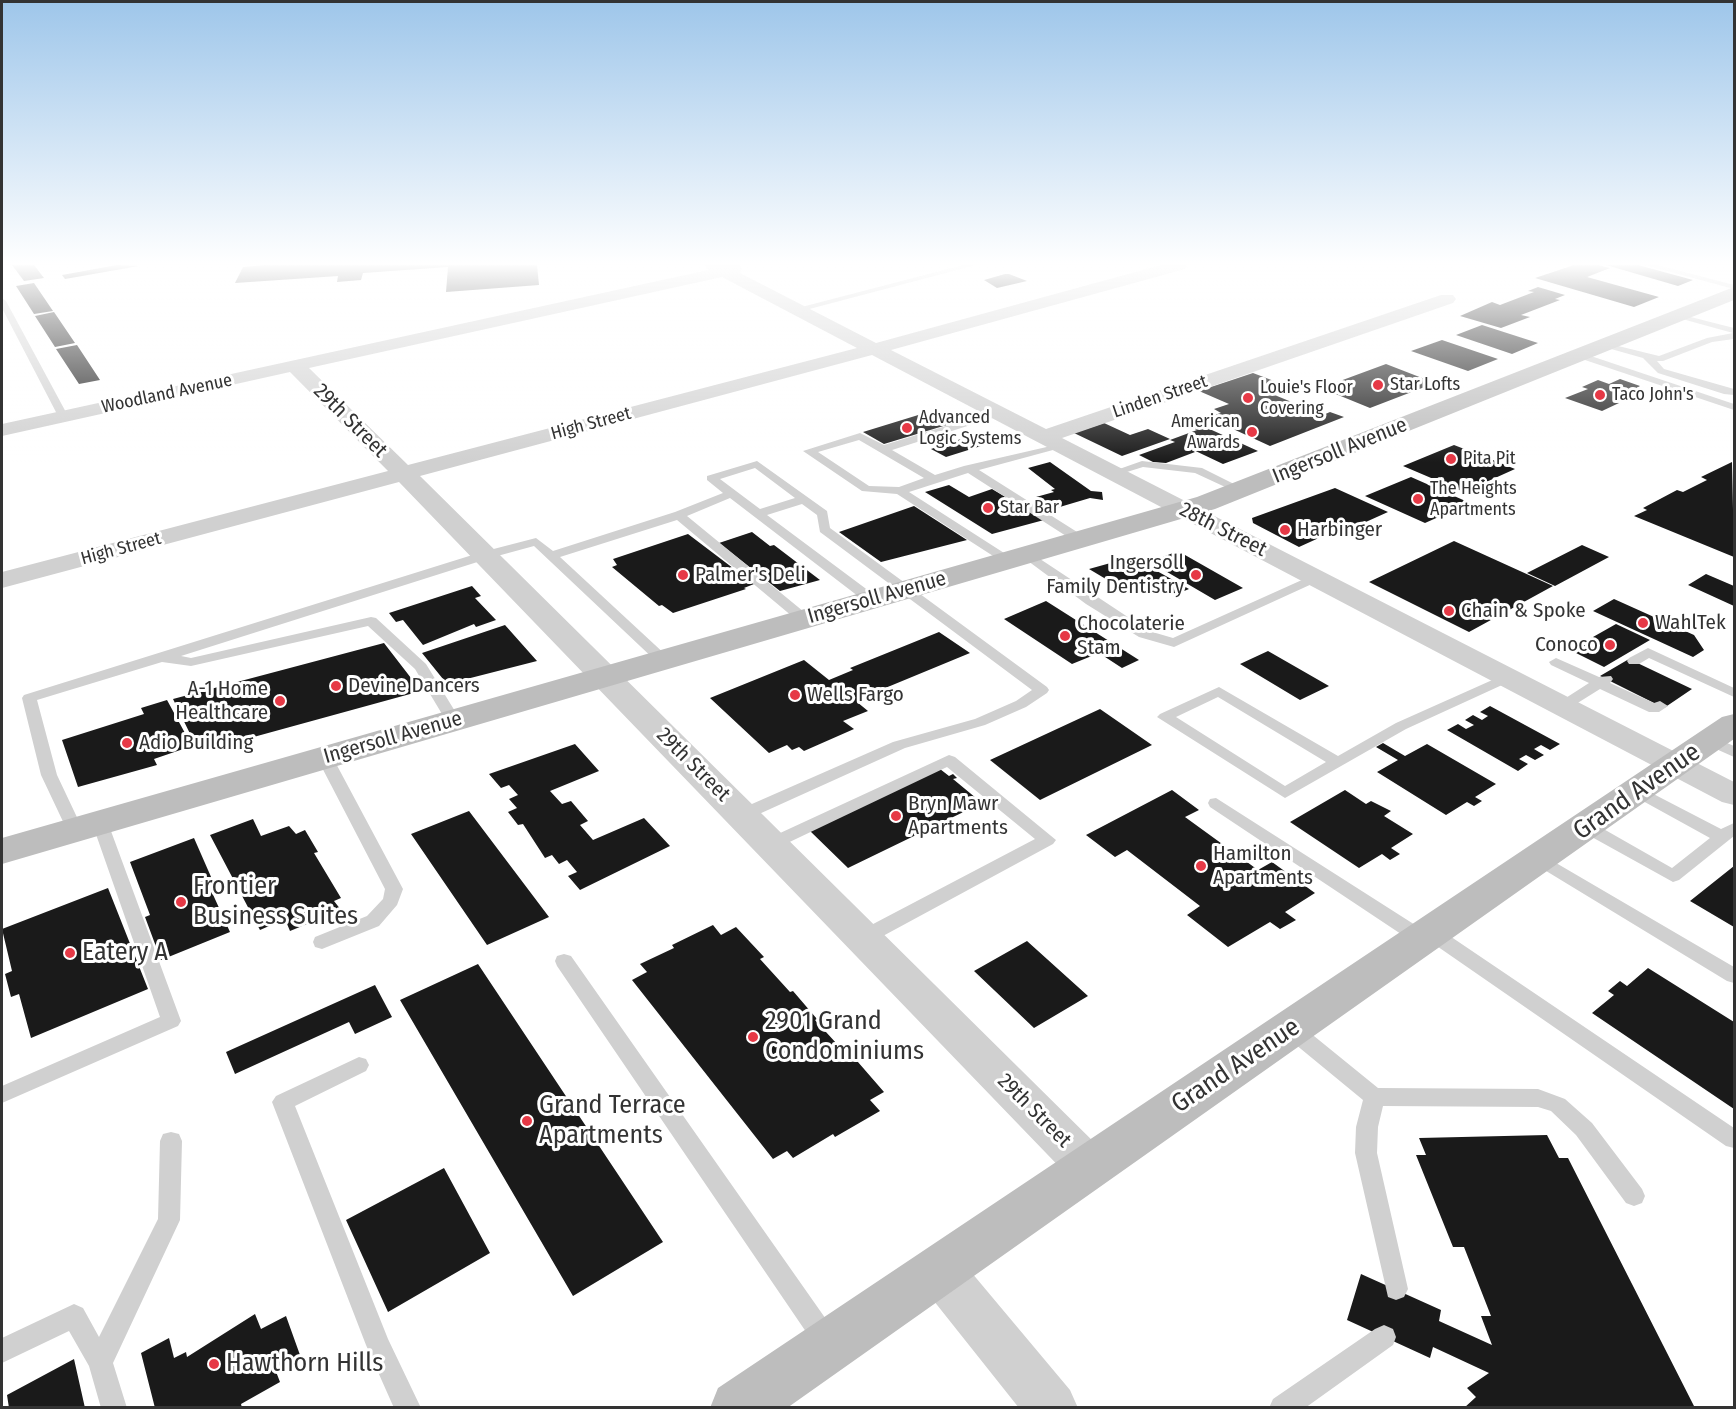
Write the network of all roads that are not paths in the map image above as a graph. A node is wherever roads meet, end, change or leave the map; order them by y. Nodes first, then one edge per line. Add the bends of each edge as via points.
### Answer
1 (18, 331) edge
2 (447, 331) edge
3 (839, 331) edge
4 (940, 331) edge
5 (1359, 331) edge
6 (1638, 331) edge
7 (1734, 336) edge
8 (1602, 345) junction
9 (874, 349) junction
10 (1579, 355) junction
11 (1647, 357) junction
12 (295, 366) junction
13 (1734, 392) edge
14 (1734, 407) edge
15 (998, 413) junction
16 (63, 416) junction
17 (2, 430) edge
18 (1052, 441) junction
19 (884, 449) junction
20 (968, 468) junction
21 (1114, 473) junction
22 (403, 474) junction
23 (933, 479) junction
24 (1240, 490) junction
25 (900, 491) junction
26 (731, 494) junction
27 (804, 499) junction
28 (1184, 510) junction
29 (757, 513) junction
30 (679, 515) junction
31 (1081, 540) junction
32 (486, 555) junction
33 (550, 556) junction
34 (1018, 557) junction
35 (1318, 578) junction
36 (2, 580) edge
37 (907, 590) junction
38 (872, 600) junction
39 (804, 620) junction
40 (161, 658) junction
41 (663, 660) junction
42 (1634, 661) dead end
43 (1556, 662) dead end
44 (1674, 665) junction
45 (1660, 674) dead end
46 (606, 677) junction
47 (1508, 677) junction
48 (1702, 677) junction
49 (1603, 681) junction
50 (1688, 687) dead end
51 (1734, 693) edge
52 (1563, 706) junction
53 (1660, 706) dead end
54 (453, 721) junction
55 (1714, 746) edge
56 (324, 758) junction
57 (1337, 762) junction
58 (1638, 791) junction
59 (1734, 795) edge
60 (1216, 803) dead end
61 (742, 815) junction
62 (87, 826) junction
63 (1587, 826) junction
64 (1728, 832) edge
65 (771, 844) junction
66 (2, 851) edge
67 (1539, 859) junction
68 (1427, 936) junction
69 (863, 938) junction
70 (322, 942) dead end
71 (564, 961) dead end
72 (1734, 976) edge
73 (1291, 1029) junction
74 (359, 1065) dead end
75 (2, 1095) edge
76 (1374, 1097) junction
77 (1734, 1139) edge
78 (171, 1141) dead end
79 (1089, 1167) junction
80 (1634, 1196) dead end
81 (939, 1270) junction
82 (1396, 1289) dead end
83 (1384, 1337) dead end
84 (830, 1345) junction
85 (2, 1351) edge
86 (100, 1362) junction
87 (114, 1407) edge
88 (408, 1407) edge
89 (738, 1407) edge
90 (1052, 1407) edge
91 (1282, 1407) edge

1 - 16 lane
2 - 12 street, Woodland Avenue
3 - 9 street, 28th Street
4 - 9 street, High Street
5 - 18 street, Linden Street
6 - 8 main road, Ingersoll Avenue
7 - 11 lane via 1710,340 1666,358
8 - 10 main road, Ingersoll Avenue
8 - 11 lane
9 - 15 street, 28th Street
9 - 22 street, High Street
10 - 14 lane
10 - 24 main road, Ingersoll Avenue
11 - 13 lane via 1661,371
12 - 16 street, Woodland Avenue
12 - 22 street, 29th Street
15 - 18 street, 28th Street
15 - 19 lane
16 - 17 street, Woodland Avenue
18 - 20 lane
18 - 21 street, 28th Street
19 - 23 lane
19 - 25 lane via 860,435 809,451 866,489
20 - 23 lane
20 - 31 lane
21 - 24 lane via 1142,464 1198,470
21 - 28 street, 28th Street
22 - 32 street, 29th Street
22 - 36 street, High Street
23 - 25 lane
24 - 28 main road, Ingersoll Avenue
25 - 34 lane
26 - 27 lane via 711,478 757,464
26 - 29 lane
26 - 30 lane
27 - 29 lane
27 - 37 lane via 823,514 824,529
28 - 31 main road, Ingersoll Avenue
28 - 35 street, 28th Street
29 - 38 lane
30 - 33 lane
30 - 39 lane
31 - 34 main road, Ingersoll Avenue
32 - 33 lane via 536,542
32 - 40 lane
32 - 46 street, 29th Street
33 - 41 lane
34 - 35 lane via 1144,634 1174,643
34 - 37 main road, Ingersoll Avenue
35 - 47 street, 28th Street
37 - 38 main road, Ingersoll Avenue
37 - 61 lane via 1042,690 1022,704 980,722 899,745
38 - 39 main road, Ingersoll Avenue
39 - 41 main road, Ingersoll Avenue
40 - 54 lane via 191,662 371,621 421,667
40 - 62 lane via 29,698 49,775
41 - 46 main road, Ingersoll Avenue
42 - 44 lane via 1648,652
43 - 49 lane
44 - 45 lane
44 - 48 lane
46 - 54 main road, Ingersoll Avenue
46 - 61 street, 29th Street
47 - 52 street, 28th Street
47 - 57 lane via 1410,721
48 - 50 lane
48 - 51 lane
49 - 52 lane
49 - 53 lane via 1654,709
52 - 55 street, 28th Street
54 - 56 main road, Ingersoll Avenue
55 - 58 main road, Grand Avenue
55 - 59 street, 28th Street
56 - 62 main road, Ingersoll Avenue
56 - 70 lane via 394,889 391,901 373,921
57 - 57 lane via 1285,793 1165,717 1218,691
58 - 63 main road, Grand Avenue
58 - 64 lane
60 - 68 lane
61 - 65 street, 29th Street
62 - 66 main road, Ingersoll Avenue
62 - 75 lane via 171,1021
63 - 64 lane via 1673,876
63 - 67 main road, Grand Avenue
65 - 69 street, 29th Street
65 - 69 lane via 950,760 1047,840
67 - 68 main road, Grand Avenue
67 - 72 lane
68 - 73 main road, Grand Avenue
68 - 77 lane
69 - 79 street, 29th Street
71 - 84 lane
73 - 76 lane
73 - 79 main road, Grand Avenue
74 - 88 lane via 283,1102 378,1345
76 - 80 lane via 1538,1098 1558,1105 1584,1129
76 - 82 lane via 1366,1153
78 - 86 lane via 169,1220
79 - 81 main road, Grand Avenue
81 - 84 main road, Grand Avenue
81 - 90 street
83 - 91 lane
84 - 89 main road, Grand Avenue
85 - 86 lane via 74,1316
86 - 87 lane

